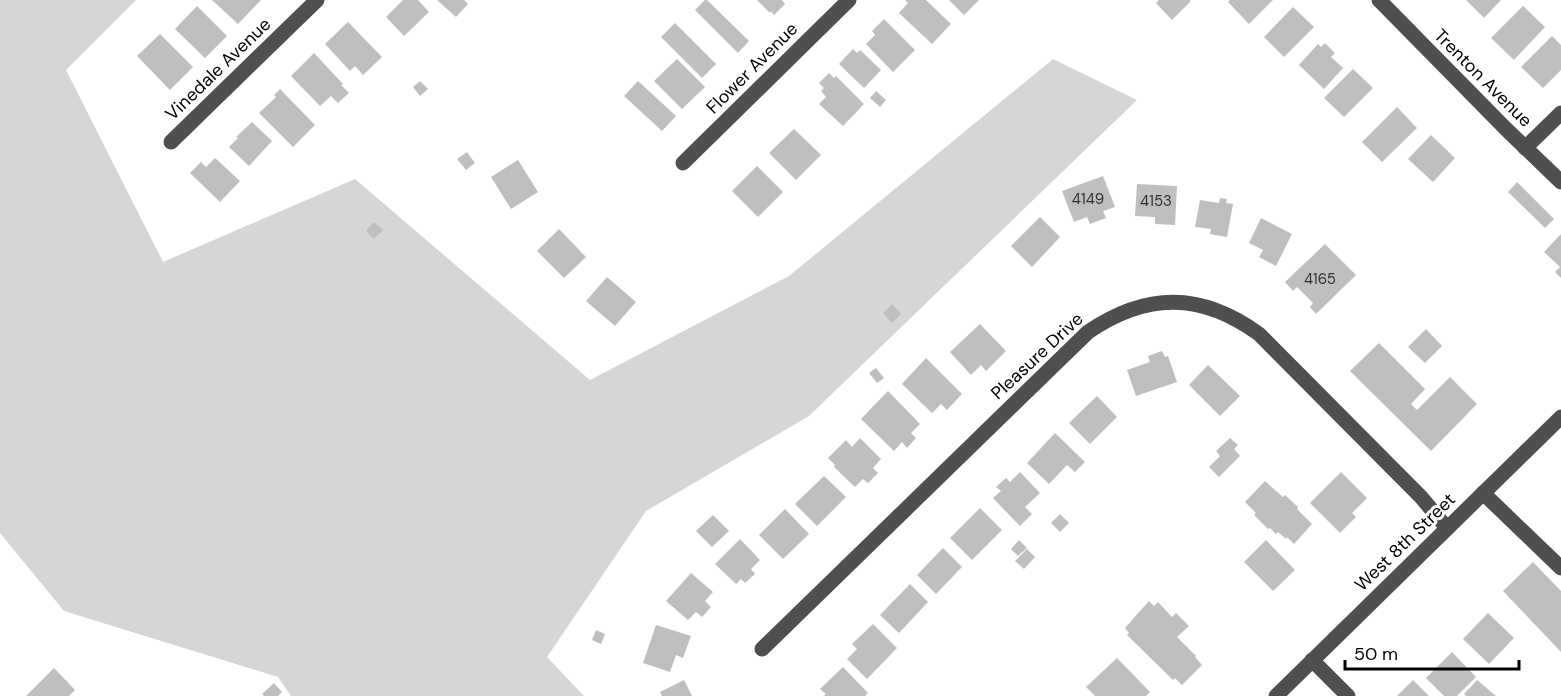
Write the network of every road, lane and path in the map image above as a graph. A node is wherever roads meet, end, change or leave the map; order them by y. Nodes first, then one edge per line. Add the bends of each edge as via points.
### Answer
1 (317, 0) edge
2 (849, 0) edge
3 (1379, 0) edge
4 (1561, 113) edge
5 (171, 142) dead end
6 (1525, 148) junction
7 (683, 164) dead end
8 (1561, 182) edge
9 (1561, 417) edge
10 (1483, 493) junction
11 (1447, 528) junction
12 (1561, 568) edge
13 (762, 649) dead end
14 (1312, 660) junction
15 (1276, 696) edge
16 (1348, 696) edge

1 - 5 street, Vinedale Avenue
2 - 7 street, Flower Avenue
3 - 6 street, Trenton Avenue
4 - 6 street
6 - 8 street, Trenton Avenue
9 - 10 street, West 8th Street
10 - 11 street, West 8th Street
10 - 12 street
11 - 13 street, Pleasure Drive via 1259,334 1222,311 1190,303 1147,305 1106,320 1088,332
11 - 14 street, West 8th Street
14 - 15 street, West 8th Street
14 - 16 street

